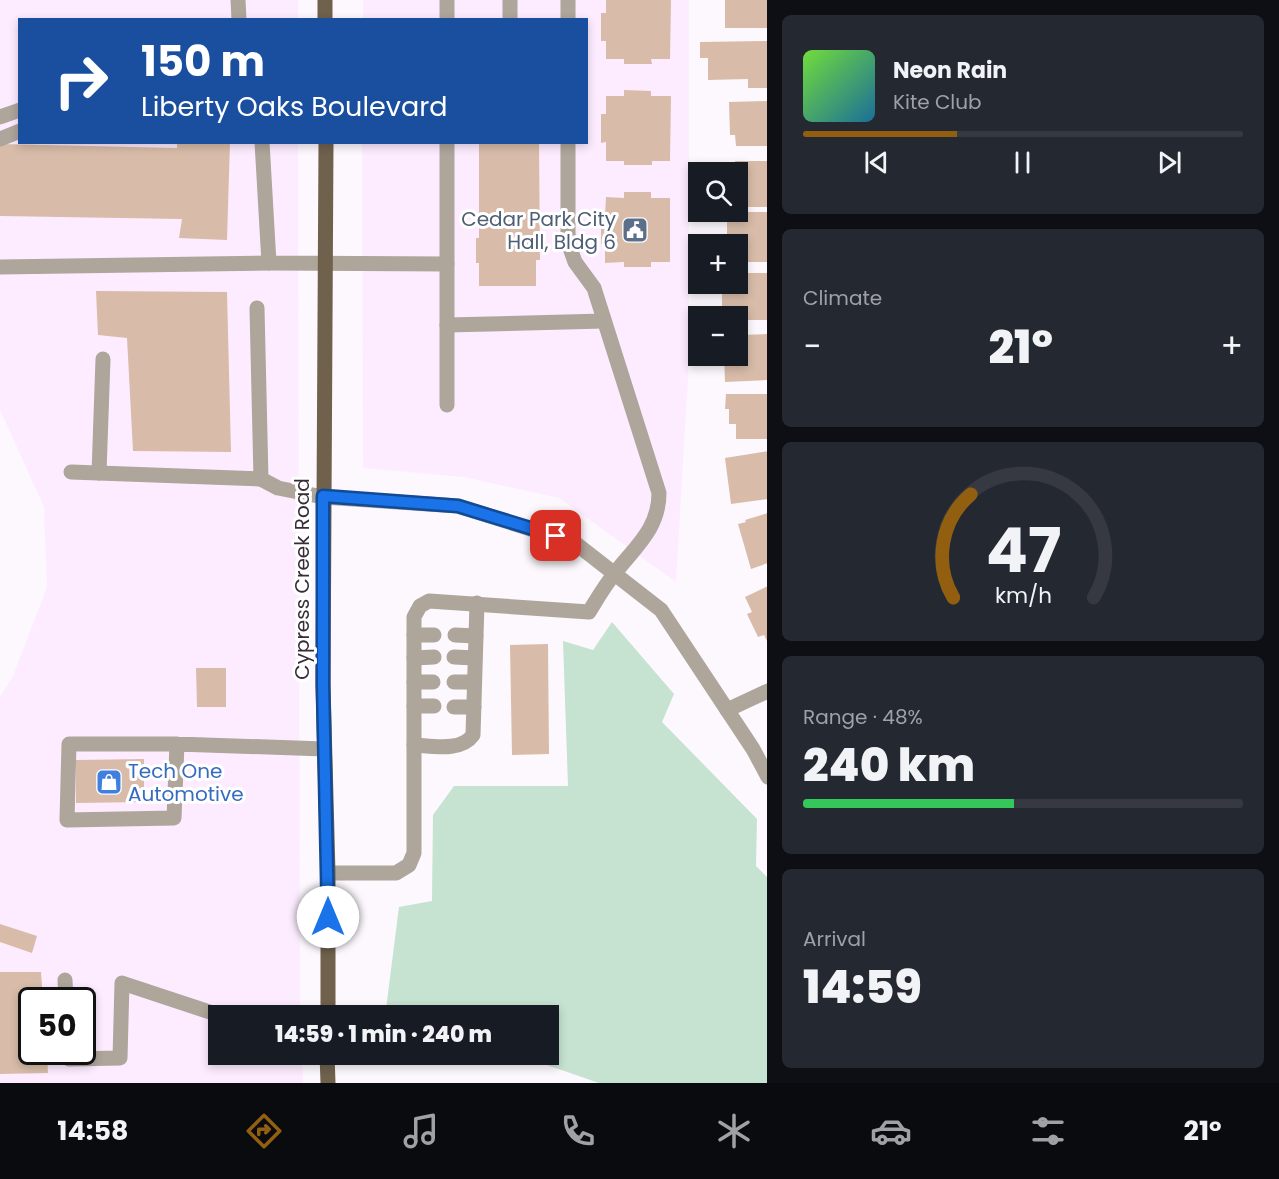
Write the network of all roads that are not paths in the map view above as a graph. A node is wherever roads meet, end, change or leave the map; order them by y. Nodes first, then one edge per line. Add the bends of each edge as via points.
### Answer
1 (238, 0) edge
2 (325, 0) edge
3 (447, 0) edge
4 (510, 0) edge
5 (568, 0) edge
6 (239, 18) edge
7 (325, 18) edge
8 (447, 18) edge
9 (510, 18) edge
10 (568, 18) edge
11 (18, 111) edge
12 (0, 117) edge
13 (18, 132) edge
14 (0, 139) edge
15 (262, 144) edge
16 (326, 144) edge
17 (447, 144) edge
18 (568, 144) edge
19 (269, 263) junction
20 (447, 264) junction
21 (327, 265) junction
22 (0, 267) edge
23 (257, 308) dead end
24 (604, 321) junction
25 (447, 325) junction
26 (103, 359) dead end
27 (447, 405) dead end
28 (71, 472) dead end
29 (99, 473) junction
30 (261, 479) junction
31 (323, 496) junction
32 (614, 573) junction
33 (477, 603) junction
34 (434, 634) dead end
35 (414, 635) junction
36 (455, 635) dead end
37 (476, 636) junction
38 (434, 657) dead end
39 (454, 657) dead end
40 (414, 658) junction
41 (475, 658) junction
42 (414, 682) junction
43 (433, 682) dead end
44 (454, 682) dead end
45 (474, 682) junction
46 (767, 691) edge
47 (414, 706) junction
48 (434, 706) dead end
49 (454, 707) dead end
50 (474, 707) junction
51 (727, 710) junction
52 (177, 744) junction
53 (414, 746) junction
54 (324, 750) junction
55 (767, 775) edge
56 (328, 873) junction
57 (65, 980) dead end
58 (65, 987) edge
59 (328, 1005) edge
60 (208, 1011) edge
61 (96, 1058) edge
62 (327, 1065) edge
63 (328, 1083) edge

1 - 6 street
2 - 7 main road
3 - 8 street
4 - 9 street
5 - 10 street
11 - 12 street
13 - 14 street
15 - 19 street
16 - 21 main road, Cypress Creek Road
17 - 20 street
18 - 24 street via 570,248 594,288
19 - 21 street
19 - 22 street
20 - 21 street
20 - 25 street
21 - 31 main road, Cypress Creek Road
23 - 30 street
24 - 25 street
24 - 32 street via 659,494 654,522
25 - 27 street
26 - 29 street
28 - 29 street
29 - 30 street
30 - 31 street via 278,488
31 - 32 street via 458,506 575,543
31 - 54 main road, Cypress Creek Road
32 - 33 street via 589,612
32 - 51 street via 661,610
33 - 35 street via 429,601 420,606 414,617
33 - 37 street
34 - 35 street
35 - 40 street
36 - 37 street
37 - 41 street
38 - 40 street
39 - 41 street
40 - 42 street
41 - 45 street
42 - 43 street
42 - 47 street
44 - 45 street
45 - 50 street
46 - 51 street
47 - 48 street
47 - 53 street
49 - 50 street
50 - 53 street via 473,735 468,742 461,746
51 - 55 street
52 - 52 street via 69,744 67,820 174,818
52 - 54 street
53 - 56 street via 414,853 409,865 396,873
54 - 56 main road, Cypress Creek Road
56 - 59 main road, Cypress Creek Road
57 - 58 street
60 - 61 street via 122,983 120,1058
62 - 63 main road

